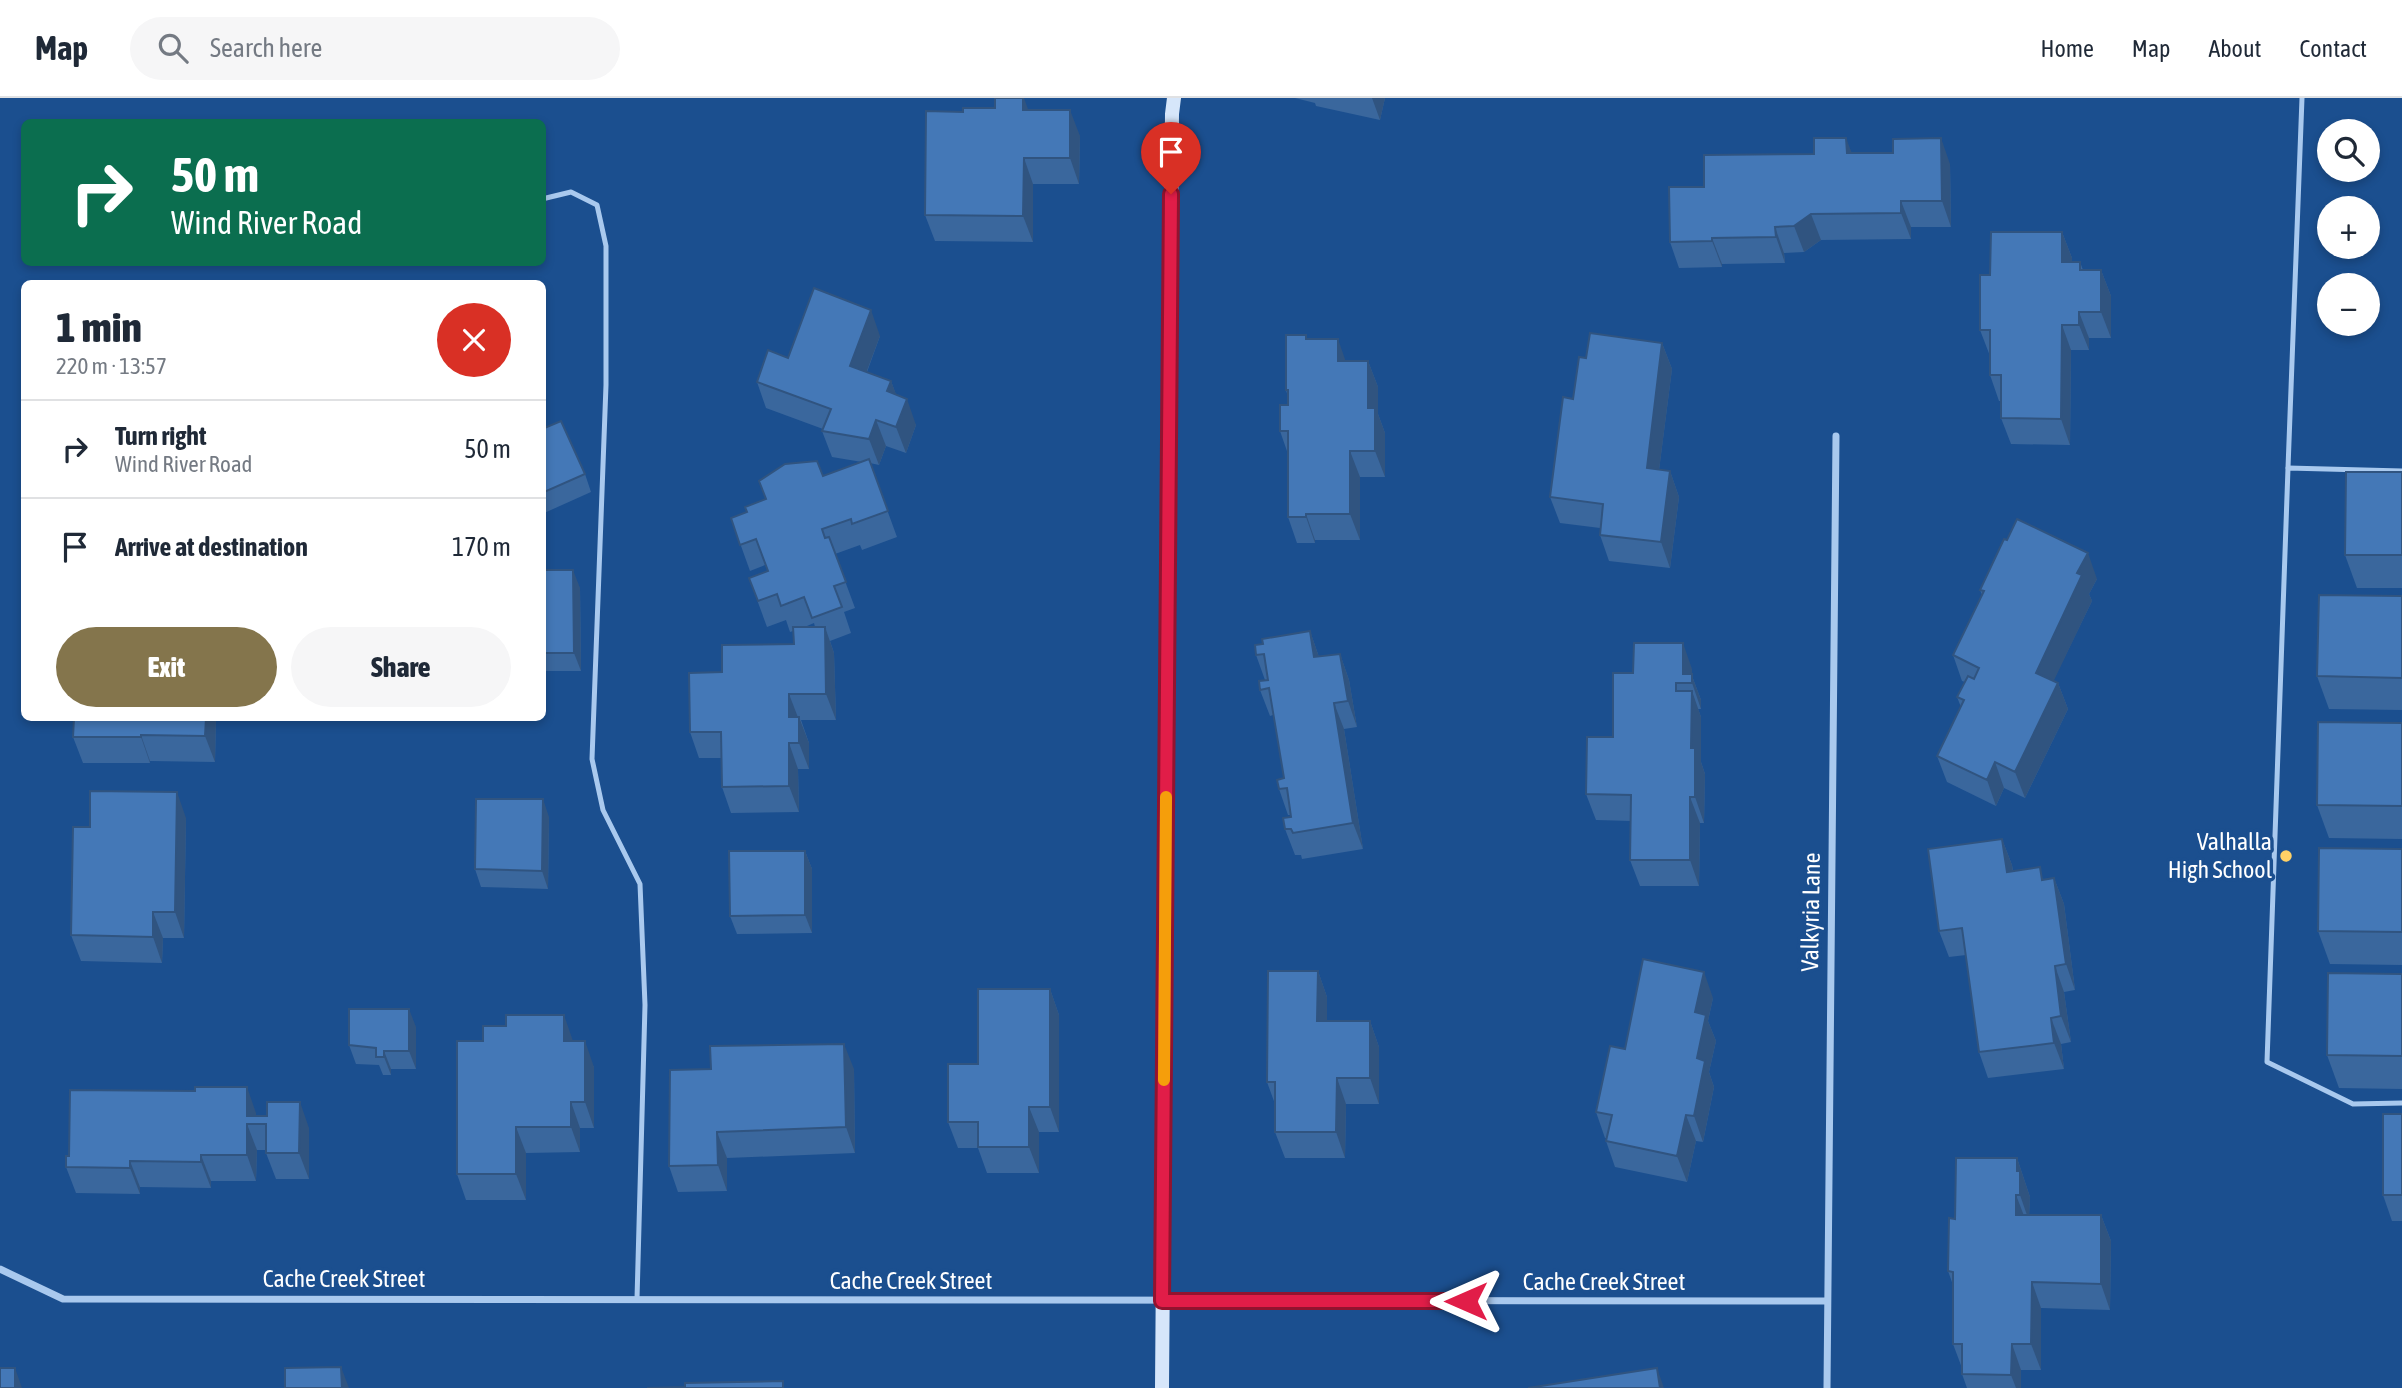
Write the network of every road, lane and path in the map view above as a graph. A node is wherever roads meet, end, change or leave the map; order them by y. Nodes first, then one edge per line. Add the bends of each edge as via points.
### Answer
1 (1174, 98) edge
2 (2302, 98) edge
3 (546, 198) edge
4 (1836, 436) dead end
5 (2288, 468) junction
6 (2402, 471) edge
7 (2402, 1103) edge
8 (1, 1270) edge
9 (637, 1298) junction
10 (1162, 1301) junction
11 (1826, 1301) junction
12 (1162, 1388) edge
13 (1827, 1388) edge

1 - 10 street
2 - 5 lane
3 - 9 lane via 571,192 597,205 606,246 606,385 592,759 603,810 639,884 645,1005
4 - 11 street, Valkyria Lane
5 - 6 lane
5 - 7 lane via 2267,1062 2353,1104
8 - 9 street, Cache Creek Street via 63,1298
9 - 10 street, Cache Creek Street
10 - 11 street, Cache Creek Street
10 - 12 street
11 - 13 street, Valkyria Lane

